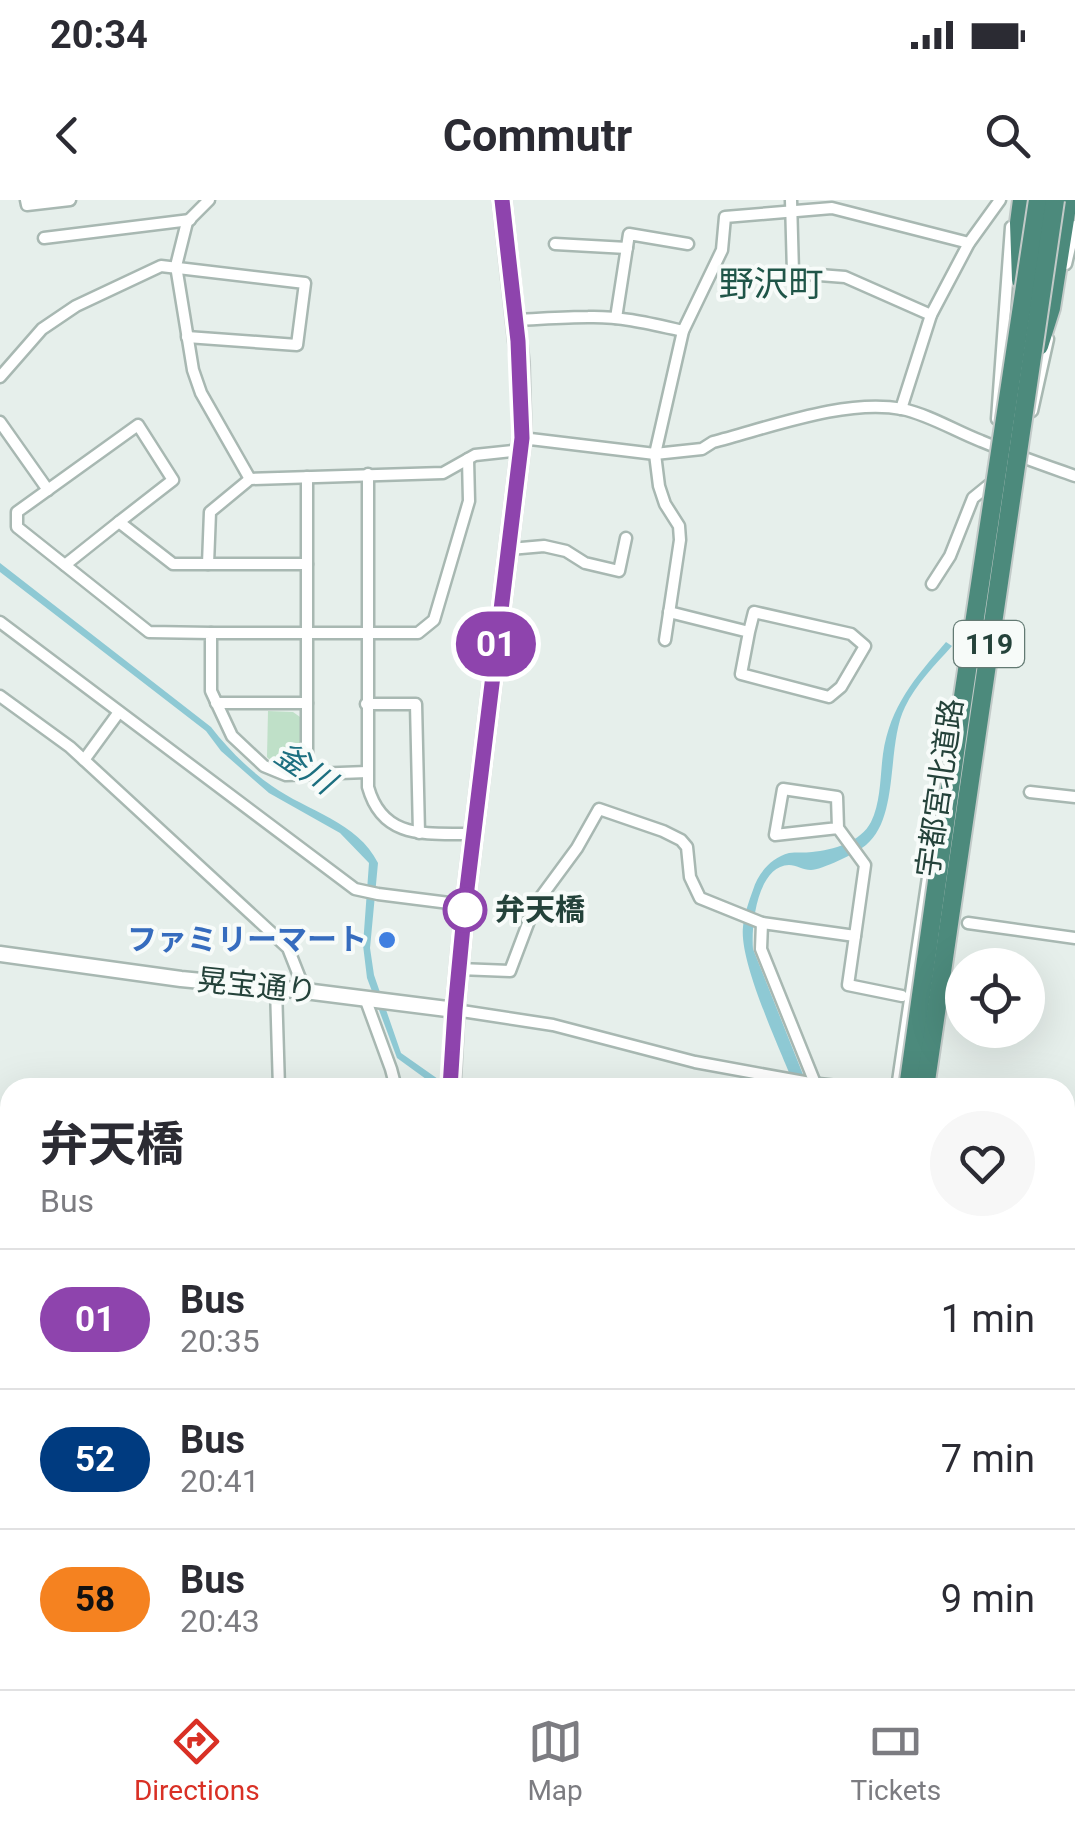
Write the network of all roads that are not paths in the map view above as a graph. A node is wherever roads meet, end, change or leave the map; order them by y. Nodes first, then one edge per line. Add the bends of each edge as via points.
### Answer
1 (26, 200) edge
2 (70, 200) edge
3 (208, 200) edge
4 (502, 200) edge
5 (1000, 200) edge
6 (1014, 200) edge
7 (1022, 200) edge
8 (1038, 200) edge
9 (1055, 200) edge
10 (1068, 200) edge
11 (791, 205) edge
12 (190, 220) junction
13 (1075, 226) edge
14 (44, 238) dead end
15 (969, 243) junction
16 (555, 244) dead end
17 (688, 244) dead end
18 (627, 248) junction
19 (176, 266) junction
20 (1022, 301) junction
21 (931, 316) junction
22 (616, 318) junction
23 (516, 320) junction
24 (683, 332) junction
25 (188, 338) junction
26 (0, 376) edge
27 (1028, 380) junction
28 (901, 409) junction
29 (0, 422) edge
30 (521, 444) junction
31 (995, 446) junction
32 (656, 454) junction
33 (1024, 457) junction
34 (468, 459) junction
35 (368, 474) junction
36 (1075, 476) edge
37 (306, 477) junction
38 (250, 479) junction
39 (989, 485) junction
40 (48, 490) junction
41 (119, 522) junction
42 (626, 538) dead end
43 (510, 549) junction
44 (208, 564) junction
45 (307, 564) junction
46 (66, 565) junction
47 (932, 584) dead end
48 (669, 612) junction
49 (0, 622) edge
50 (749, 632) junction
51 (211, 633) junction
52 (307, 633) junction
53 (367, 633) junction
54 (664, 640) dead end
55 (0, 696) edge
56 (307, 702) junction
57 (216, 703) junction
58 (366, 704) junction
59 (119, 712) junction
60 (84, 760) junction
61 (368, 772) junction
62 (308, 774) junction
63 (1030, 792) dead end
64 (1075, 797) edge
65 (838, 828) junction
66 (419, 833) junction
67 (473, 834) junction
68 (465, 905) junction
69 (968, 923) dead end
70 (762, 924) junction
71 (855, 936) junction
72 (1075, 938) edge
73 (0, 954) edge
74 (458, 969) junction
75 (276, 988) junction
76 (305, 990) junction
77 (902, 996) dead end
78 (374, 999) junction
79 (455, 1010) junction
80 (279, 1078) edge
81 (394, 1078) edge
82 (451, 1078) edge
83 (776, 1078) edge
84 (813, 1078) edge
85 (899, 1078) edge
86 (909, 1078) edge
87 (930, 1078) edge
88 (931, 1078) edge

1 - 2 street
3 - 12 street
4 - 23 highway
5 - 15 street
6 - 31 street
7 - 20 highway, bridge
8 - 20 highway, 宇都宮北道路 / 119, bridge
9 - 27 highway, 宇都宮北道路 / 119, bridge
10 - 27 highway, bridge via 1050,308
11 - 15 street via 832,208
11 - 21 street via 794,274 846,277
11 - 24 street via 725,218 722,250
12 - 14 street
12 - 19 street
13 - 33 street
15 - 21 street
16 - 18 street
17 - 18 street via 629,234
18 - 22 street
19 - 25 street
19 - 25 street via 305,284 296,344
19 - 26 street via 161,266 76,306 42,329
20 - 86 highway, 宇都宮北道路 / 119, bridge
21 - 28 street
22 - 23 street
22 - 24 street
23 - 30 highway
24 - 32 street
25 - 38 street via 201,393
27 - 87 highway, 宇都宮北道路 / 119, bridge
28 - 31 street
28 - 32 street via 828,412 702,450
29 - 40 street
30 - 32 street
30 - 34 street
30 - 43 highway
31 - 33 street
31 - 39 street
32 - 48 street via 664,504 679,526
33 - 36 street
33 - 88 street
34 - 35 street via 444,474
34 - 53 street via 469,501 434,620 418,633
35 - 37 street
35 - 53 street
37 - 38 street
37 - 45 street
38 - 44 street via 210,512
39 - 47 street via 973,498
39 - 85 street
40 - 41 street via 138,425 173,480
40 - 46 street via 17,512 17,527
41 - 44 street via 173,564
41 - 46 street
42 - 43 street via 619,570 544,546
43 - 67 highway
44 - 45 street
45 - 52 street
46 - 51 street via 149,632
48 - 50 street
48 - 54 street
49 - 59 street
50 - 50 street via 740,674 828,696 865,646 850,634 754,612
51 - 52 street
51 - 57 street
52 - 53 street
52 - 56 street
53 - 58 street
55 - 60 street
56 - 57 street
56 - 62 street
57 - 62 street via 232,736 264,766
58 - 61 street
58 - 66 street via 416,704
59 - 60 street
59 - 68 street via 355,889
60 - 76 street via 288,948
61 - 62 street
61 - 66 street via 380,812 402,830
63 - 64 street
65 - 65 street via 838,796 783,790 774,836
65 - 71 street via 865,865
66 - 67 street
67 - 68 highway
68 - 74 highway
69 - 72 street
70 - 71 street
70 - 74 street via 700,898 682,840 599,809 535,905 510,971
70 - 84 street via 761,949
71 - 77 street via 848,985
73 - 75 street, 晃宝通り
74 - 79 highway
75 - 76 street, 晃宝通り
75 - 80 street
76 - 78 street, 晃宝通り
78 - 79 street, 晃宝通り
78 - 81 street
79 - 82 highway
79 - 83 street via 553,1025

